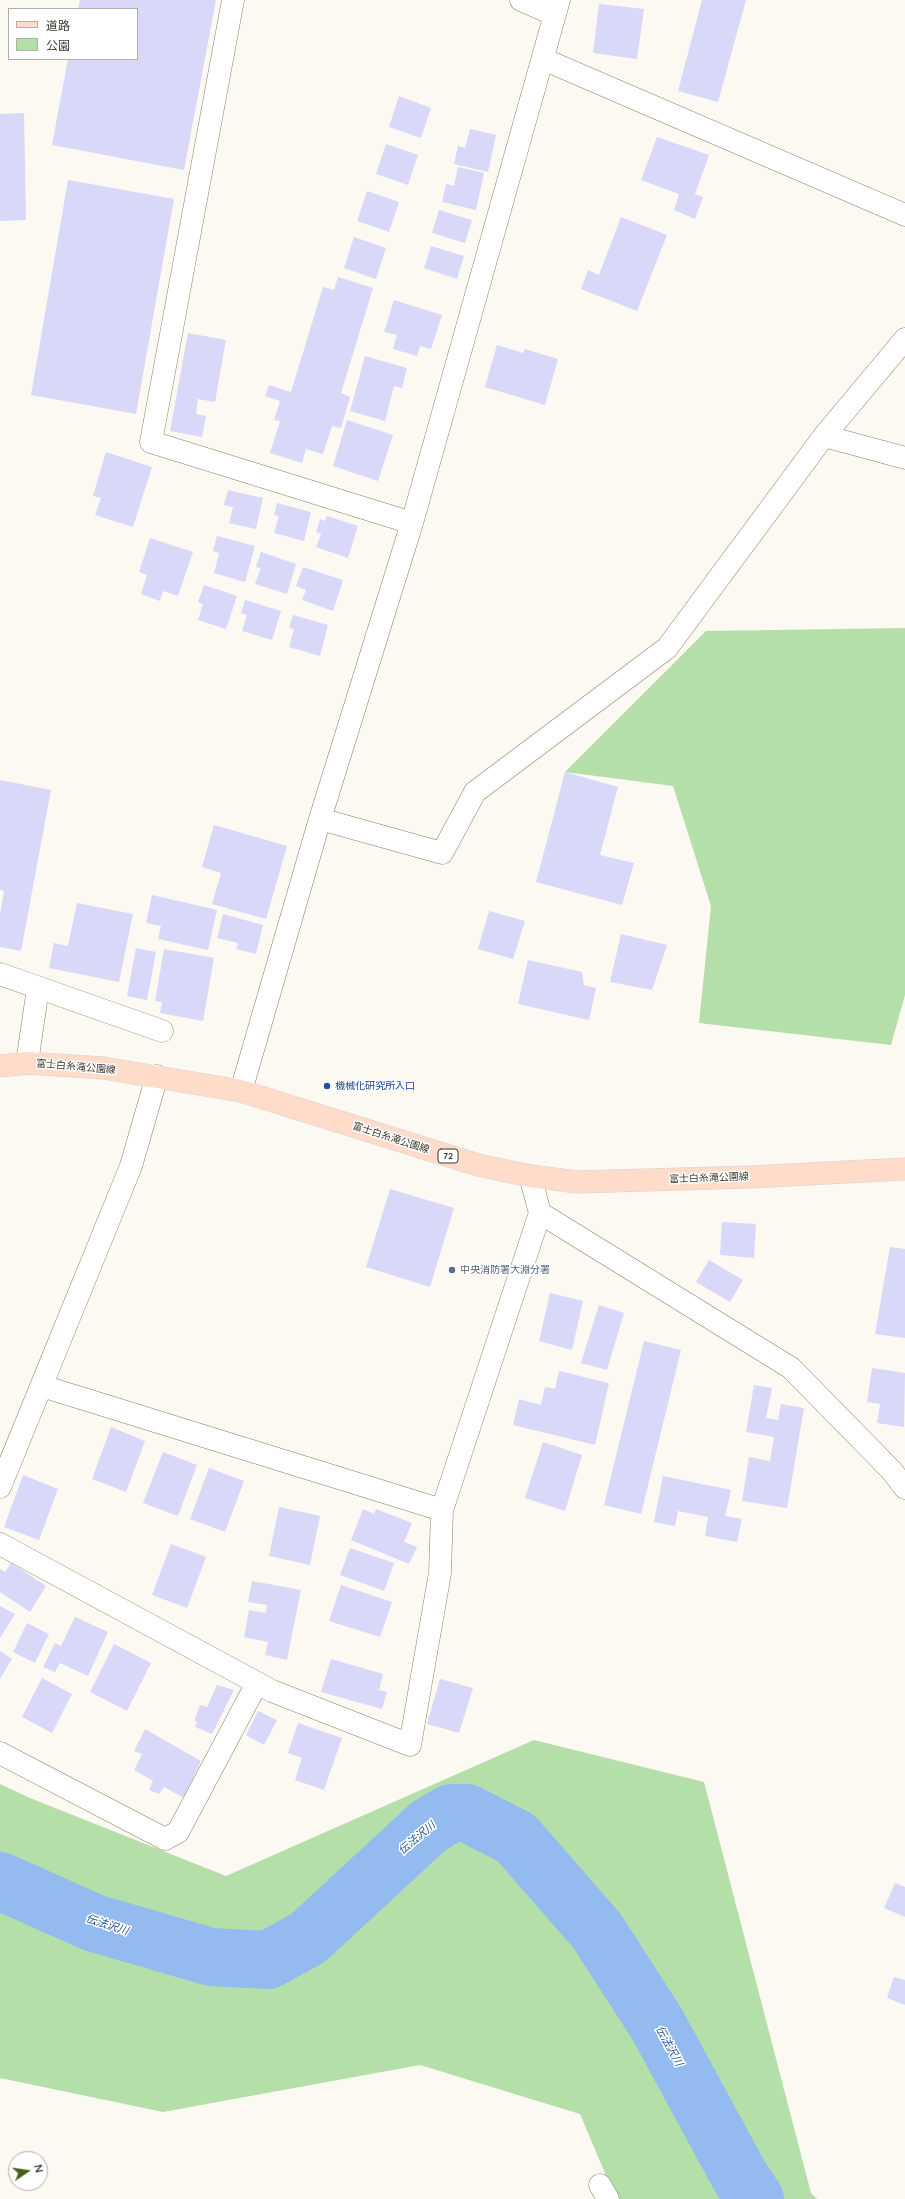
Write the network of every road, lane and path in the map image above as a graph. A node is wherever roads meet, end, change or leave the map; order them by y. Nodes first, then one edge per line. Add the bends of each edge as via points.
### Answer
1 (233, 0) edge
2 (520, 0) edge
3 (557, 8) edge
4 (543, 59) junction
5 (905, 215) edge
6 (905, 339) edge
7 (824, 436) junction
8 (905, 458) edge
9 (412, 523) junction
10 (320, 819) junction
11 (0, 974) edge
12 (38, 988) junction
13 (162, 1031) dead end
14 (27, 1063) junction
15 (0, 1066) edge
16 (157, 1076) junction
17 (241, 1091) junction
18 (905, 1169) edge
19 (530, 1176) junction
20 (540, 1213) junction
21 (42, 1386) junction
22 (0, 1487) edge
23 (905, 1488) edge
24 (442, 1510) junction
25 (0, 1544) edge
26 (257, 1683) junction
27 (0, 1753) edge

1 - 9 street via 151,442
2 - 3 street
3 - 4 street
4 - 5 street
4 - 9 street
6 - 7 street
7 - 8 street
7 - 10 street via 667,648 475,792 442,853
9 - 10 street
10 - 17 street
11 - 12 street
12 - 13 street
12 - 14 street
14 - 15 main road, 富士白糸滝公園線 / 72
14 - 16 main road, 富士白糸滝公園線 / 72 via 103,1068
16 - 17 main road, 富士白糸滝公園線 / 72
16 - 21 street via 131,1166
17 - 19 main road, 富士白糸滝公園線 / 72 via 478,1165
18 - 19 main road, 富士白糸滝公園線 / 72 via 584,1181
19 - 20 street
20 - 23 street via 791,1368 891,1470
20 - 24 street
21 - 22 street
21 - 24 street
24 - 26 street via 440,1573 410,1745
25 - 26 street
26 - 27 street via 178,1832 165,1839

